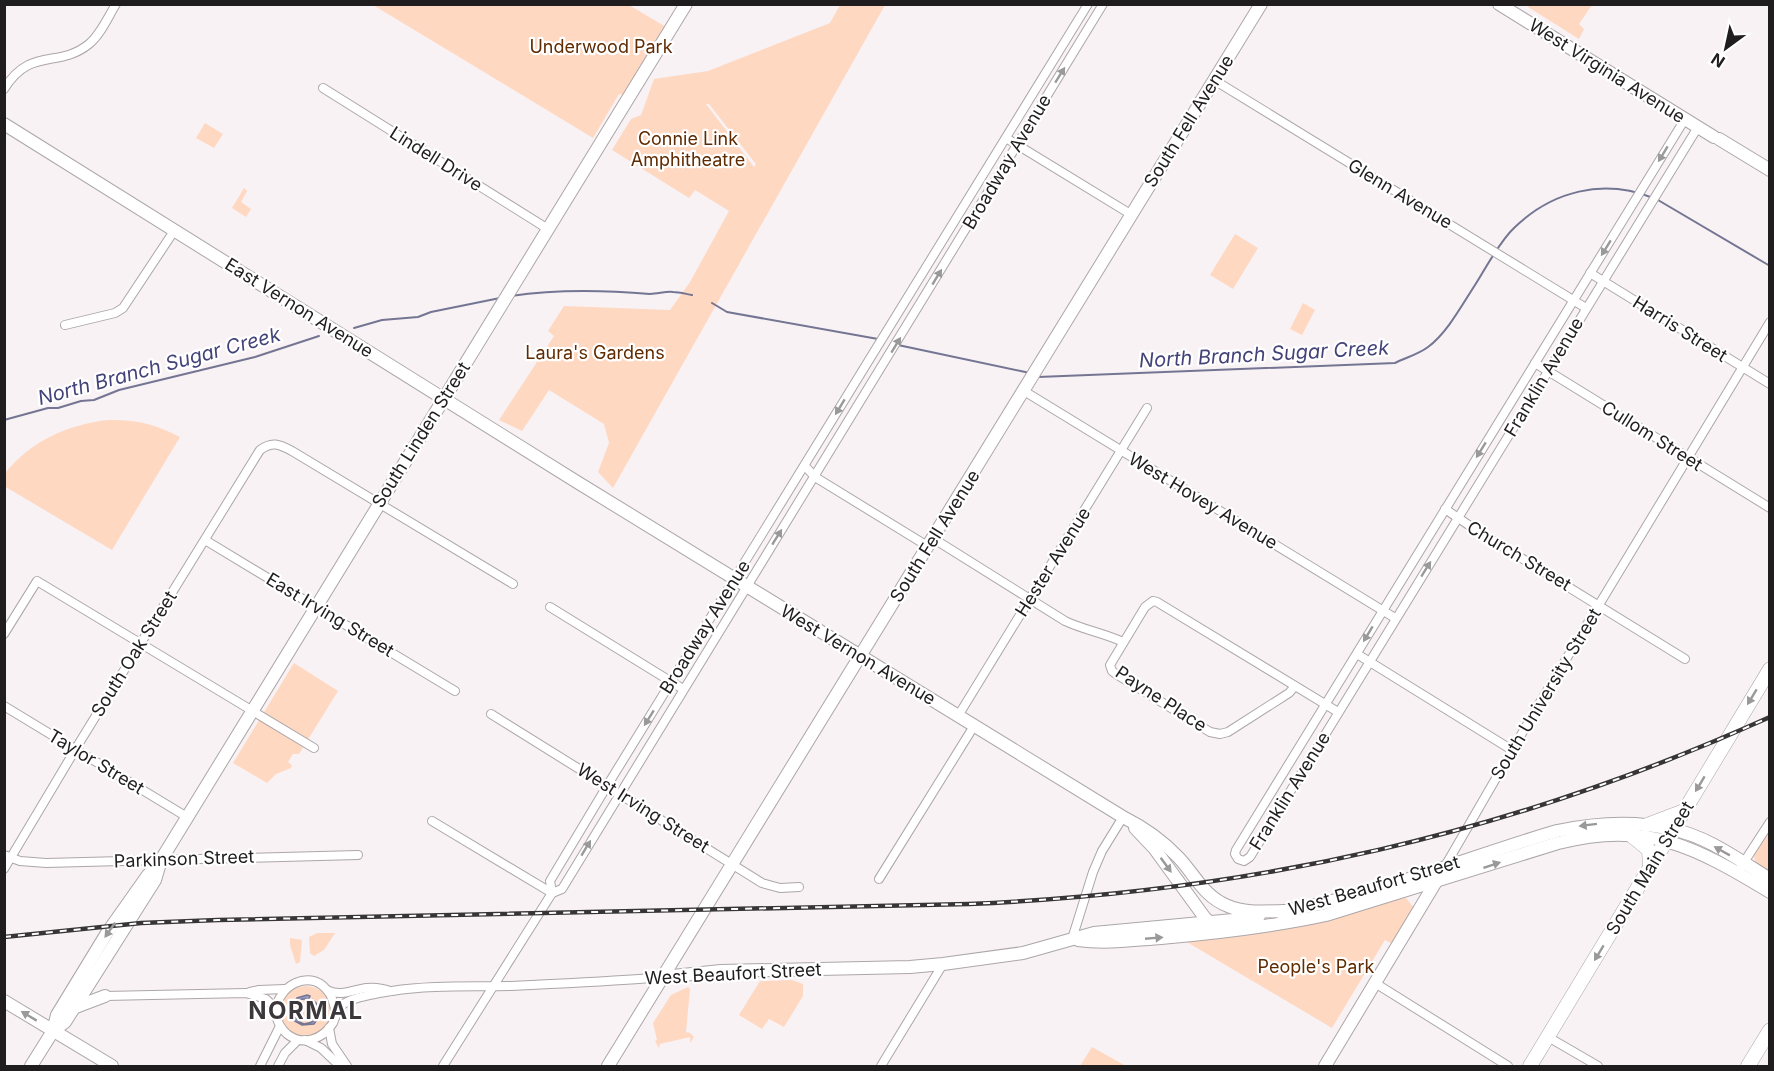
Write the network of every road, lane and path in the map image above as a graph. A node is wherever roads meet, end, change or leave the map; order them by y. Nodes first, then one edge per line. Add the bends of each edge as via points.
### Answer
1 (116, 4) edge
2 (686, 4) edge
3 (1088, 4) edge
4 (1103, 4) edge
5 (1261, 4) edge
6 (1499, 4) edge
7 (1517, 9) edge
8 (1214, 80) junction
9 (4, 88) edge
10 (323, 88) dead end
11 (1685, 118) junction
12 (4, 124) edge
13 (1698, 127) junction
14 (1006, 138) junction
15 (1017, 144) junction
16 (1770, 170) edge
17 (1132, 215) junction
18 (548, 229) junction
19 (174, 231) junction
20 (1590, 273) junction
21 (1603, 282) junction
22 (1574, 300) junction
23 (1586, 308) junction
24 (899, 311) junction
25 (911, 319) junction
26 (1770, 322) edge
27 (65, 325) dead end
28 (868, 361) junction
29 (1535, 363) junction
30 (1742, 367) junction
31 (1548, 371) junction
32 (879, 372) junction
33 (1770, 384) edge
34 (1027, 387) junction
35 (443, 399) junction
36 (1147, 408) dead end
37 (1121, 451) junction
38 (1688, 458) junction
39 (805, 466) junction
40 (815, 477) junction
41 (593, 492) joint
42 (380, 503) junction
43 (1770, 508) edge
44 (1445, 509) junction
45 (1457, 518) junction
46 (205, 540) junction
47 (931, 543) junction
48 (734, 579) junction
49 (513, 584) dead end
50 (747, 587) junction
51 (1030, 599) junction
52 (1599, 605) junction
53 (316, 606) junction
54 (550, 607) dead end
55 (1383, 610) junction
56 (1395, 618) junction
57 (4, 634) edge
58 (1123, 642) junction
59 (141, 644) junction
60 (1357, 654) junction
61 (860, 656) junction
62 (1685, 659) dead end
63 (1370, 661) junction
64 (1770, 669) edge
65 (671, 682) junction
66 (1295, 686) junction
67 (683, 689) junction
68 (455, 692) dead end
69 (1325, 705) junction
70 (4, 706) edge
71 (252, 710) junction
72 (1338, 712) junction
73 (491, 714) dead end
74 (958, 716) junction
75 (974, 726) junction
76 (314, 748) dead end
77 (76, 750) junction
78 (1512, 750) junction
79 (607, 786) junction
80 (619, 794) junction
81 (1684, 811) junction
82 (187, 817) junction
83 (1123, 817) junction
84 (432, 821) dead end
85 (1770, 822) edge
86 (1647, 825) junction
87 (1631, 835) junction
88 (1669, 835) junction
89 (358, 855) dead end
90 (8, 857) edge
91 (159, 863) junction
92 (732, 864) junction
93 (1650, 866) junction
94 (1444, 868) junction
95 (1741, 868) junction
96 (4, 869) edge
97 (879, 879) dead end
98 (1770, 879) edge
99 (1436, 882) junction
100 (799, 887) dead end
101 (1770, 892) edge
102 (552, 893) junction
103 (1399, 893) junction
104 (1191, 899) junction
105 (1287, 911) junction
106 (1417, 916) junction
107 (1209, 922) junction
108 (1177, 925) junction
109 (1230, 932) junction
110 (1072, 939) junction
111 (944, 964) junction
112 (96, 974) junction
113 (663, 976) junction
114 (1376, 983) junction
115 (492, 986) junction
116 (285, 989) junction
117 (327, 990) junction
118 (391, 991) junction
119 (246, 993) junction
120 (105, 996) junction
121 (4, 1001) edge
122 (75, 1007) junction
123 (276, 1009) junction
124 (336, 1014) junction
125 (280, 1026) junction
126 (329, 1028) junction
127 (53, 1030) junction
128 (1770, 1030) edge
129 (1548, 1036) junction
130 (301, 1040) junction
131 (881, 1065) edge
132 (31, 1066) edge
133 (112, 1066) edge
134 (260, 1066) edge
135 (278, 1066) edge
136 (340, 1066) edge
137 (347, 1066) edge
138 (443, 1066) edge
139 (608, 1066) edge
140 (1325, 1066) edge
141 (1508, 1066) edge
142 (1530, 1066) edge
143 (1598, 1066) edge
144 (1748, 1066) edge

1 - 9 street via 91,42 69,56 25,65
2 - 18 main road, South Linden Street
3 - 14 street, Broadway Avenue
15 -> 4 street, Broadway Avenue
5 - 8 main road, South Fell Avenue
6 - 7 main road, West Virginia Avenue
7 - 11 main road, West Virginia Avenue
8 - 17 main road, South Fell Avenue
8 - 22 street, Glenn Avenue
10 - 18 street, Lindell Drive
11 - 13 main road, West Virginia Avenue
11 -> 20 street, Franklin Avenue
12 - 19 main road, East Vernon Avenue
13 - 16 main road, West Virginia Avenue
13 - 21 street, Franklin Avenue
14 - 15 street
14 - 24 street, Broadway Avenue
15 - 17 street
25 -> 15 street, Broadway Avenue
17 - 34 main road, South Fell Avenue
18 - 35 main road, South Linden Street
19 - 27 street via 123,308
19 - 35 main road, East Vernon Avenue
20 - 21 street, Harris Street
20 - 22 street, Franklin Avenue
21 - 23 street, Franklin Avenue
21 - 30 street, Harris Street
22 - 23 street, Glenn Avenue
22 - 29 street, Franklin Avenue
23 - 31 street, Franklin Avenue
24 - 25 street
24 - 28 street, Broadway Avenue
32 -> 25 street, Broadway Avenue
26 - 30 street, South University Street
28 - 32 street
28 -> 39 street, Broadway Avenue
29 - 31 street, Cullom Street
29 -> 44 street, Franklin Avenue
30 - 33 street, Harris Street
30 - 38 street, South University Street
31 - 38 street, Cullom Street
31 - 45 street, Franklin Avenue
32 - 40 street, Broadway Avenue
34 - 37 street, West Hovey Avenue
34 - 47 main road, South Fell Avenue
35 - 41 main road, East Vernon Avenue
35 - 42 main road, South Linden Street
36 - 37 street, Hester Avenue
37 - 51 street, Hester Avenue
37 - 55 street, West Hovey Avenue
38 - 43 street, Cullom Street
38 - 52 street, South University Street
39 - 40 street, Payne Place
39 - 48 street, Broadway Avenue
40 - 47 street, Payne Place
50 -> 40 street, Broadway Avenue
41 - 48 main road, West Vernon Avenue
42 - 46 street, South Oak Street via 292,451 270,444 260,450
42 - 49 street
42 - 53 main road, South Linden Street
44 - 45 street, Church Street
44 - 55 street, Franklin Avenue
45 - 52 street, Church Street
56 -> 45 street, Franklin Avenue
46 - 53 street, East Irving Street
46 - 59 street, South Oak Street
47 - 51 street, Payne Place
47 - 61 main road, South Fell Avenue
48 - 50 main road, West Vernon Avenue
48 - 65 street, Broadway Avenue
50 - 61 main road, West Vernon Avenue
50 - 67 street, Broadway Avenue
51 - 58 street, Payne Place via 1077,627
51 - 74 street, Hester Avenue
52 - 62 street, Church Street
52 - 78 street, South University Street
53 - 68 street, East Irving Street
53 - 71 main road, South Linden Street
54 - 65 street
55 - 56 street, West Hovey Avenue
55 -> 60 street, Franklin Avenue
56 - 63 street, Franklin Avenue
57 - 59 street via 37,581
58 - 66 street, Payne Place via 1153,600
58 - 66 street, Payne Place via 1110,665 1112,671 1210,732 1228,732
59 - 71 street
59 - 77 street, South Oak Street
60 - 63 street
60 - 69 street, Franklin Avenue
61 - 74 main road, West Vernon Avenue
61 - 92 main road, South Fell Avenue
63 - 72 street, Franklin Avenue
63 - 78 street
64 -> 81 main road, South Main Street
65 - 67 street
65 -> 79 street, Broadway Avenue
66 - 69 street, Payne Place
67 - 80 street, Broadway Avenue
69 - 72 street, Payne Place
69 - 72 street, Franklin Avenue via 1236,850 1238,859 1244,861 1250,856
70 - 77 street, Taylor Street
71 - 76 street
71 - 82 main road, South Linden Street
73 - 79 street, West Irving Street
74 - 75 main road, West Vernon Avenue
75 - 83 main road, West Vernon Avenue
75 - 97 street
77 - 82 street, Taylor Street
77 - 90 street, South Oak Street
78 - 94 street, South University Street
79 - 80 street, West Irving Street
79 - 102 street, Broadway Avenue via 550,881
80 - 92 street, West Irving Street
102 -> 80 street, Broadway Avenue via 562,889
81 - 86 main road
81 - 88 main road, South Main Street
82 - 91 main road, South Linden Street
83 -> 104 main road, West Vernon Avenue via 1154,848
83 - 105 main road, West Vernon Avenue via 1161,840 1220,903 1237,909
83 - 110 street via 1093,872
84 - 102 street
85 - 95 street
86 - 88 main road, West Beaufort Street
86 -> 94 main road, West Beaufort Street via 1582,825
87 - 88 main road, West Beaufort Street
87 - 93 main road via 1649,849
99 -> 87 main road, West Beaufort Street via 1576,838
88 - 93 main road, South Main Street
88 - 95 main road via 1706,842
89 - 91 street, Parkinson Street
90 - 91 street, Parkinson Street via 46,863
90 - 96 street, South Oak Street
91 - 112 main road, South Linden Street via 155,880
91 -> 127 main road, South Linden Street via 107,933 57,1015
92 - 100 street, West Irving Street via 770,886
92 - 113 main road, South Fell Avenue
93 -> 129 main road, South Main Street
94 - 99 main road, South University Street
94 - 105 main road, West Beaufort Street
95 - 98 main road
95 - 101 main road
99 - 103 main road, West Beaufort Street
99 - 106 main road, South University Street
102 - 115 street, Broadway Avenue
103 - 106 main road via 1416,902
103 - 109 main road, West Beaufort Street via 1326,915
104 - 107 main road, West Vernon Avenue
104 - 108 main road via 1189,915
105 - 107 main road, West Beaufort Street
106 - 114 main road, South University Street
107 - 108 main road, West Beaufort Street
107 - 109 main road, West Vernon Avenue
108 - 110 main road, West Beaufort Street via 1094,933
110 -> 109 main road, West Beaufort Street via 1095,943
110 - 111 main road, West Beaufort Street via 1023,953
111 - 113 main road, West Beaufort Street
111 - 131 street
112 - 120 main road via 94,985
112 - 122 main road, South Linden Street
113 - 115 street, West Beaufort Street
113 - 139 main road, South Fell Avenue
114 - 140 main road, South University Street
114 - 141 street
115 - 118 street, West Beaufort Street
115 - 138 street, Broadway Avenue
116 - 117 street via 309,981
116 - 119 street
116 - 123 street
117 - 118 street, West Beaufort Street via 337,993 380,987
117 - 124 street
118 - 124 street, West Beaufort Street via 347,1002
119 - 120 street
119 - 123 street via 266,999
120 - 122 main road
127 -> 121 main road
122 - 127 main road, South Linden Street via 65,1022
123 - 125 street
124 - 126 street
125 - 130 street
125 - 134 street
126 - 130 street via 322,1036
126 - 137 street via 332,1044
127 - 132 main road
127 - 133 main road
128 - 144 main road
129 - 142 main road, South Main Street
129 - 143 street
130 - 135 street via 285,1053
130 - 136 street via 315,1044

